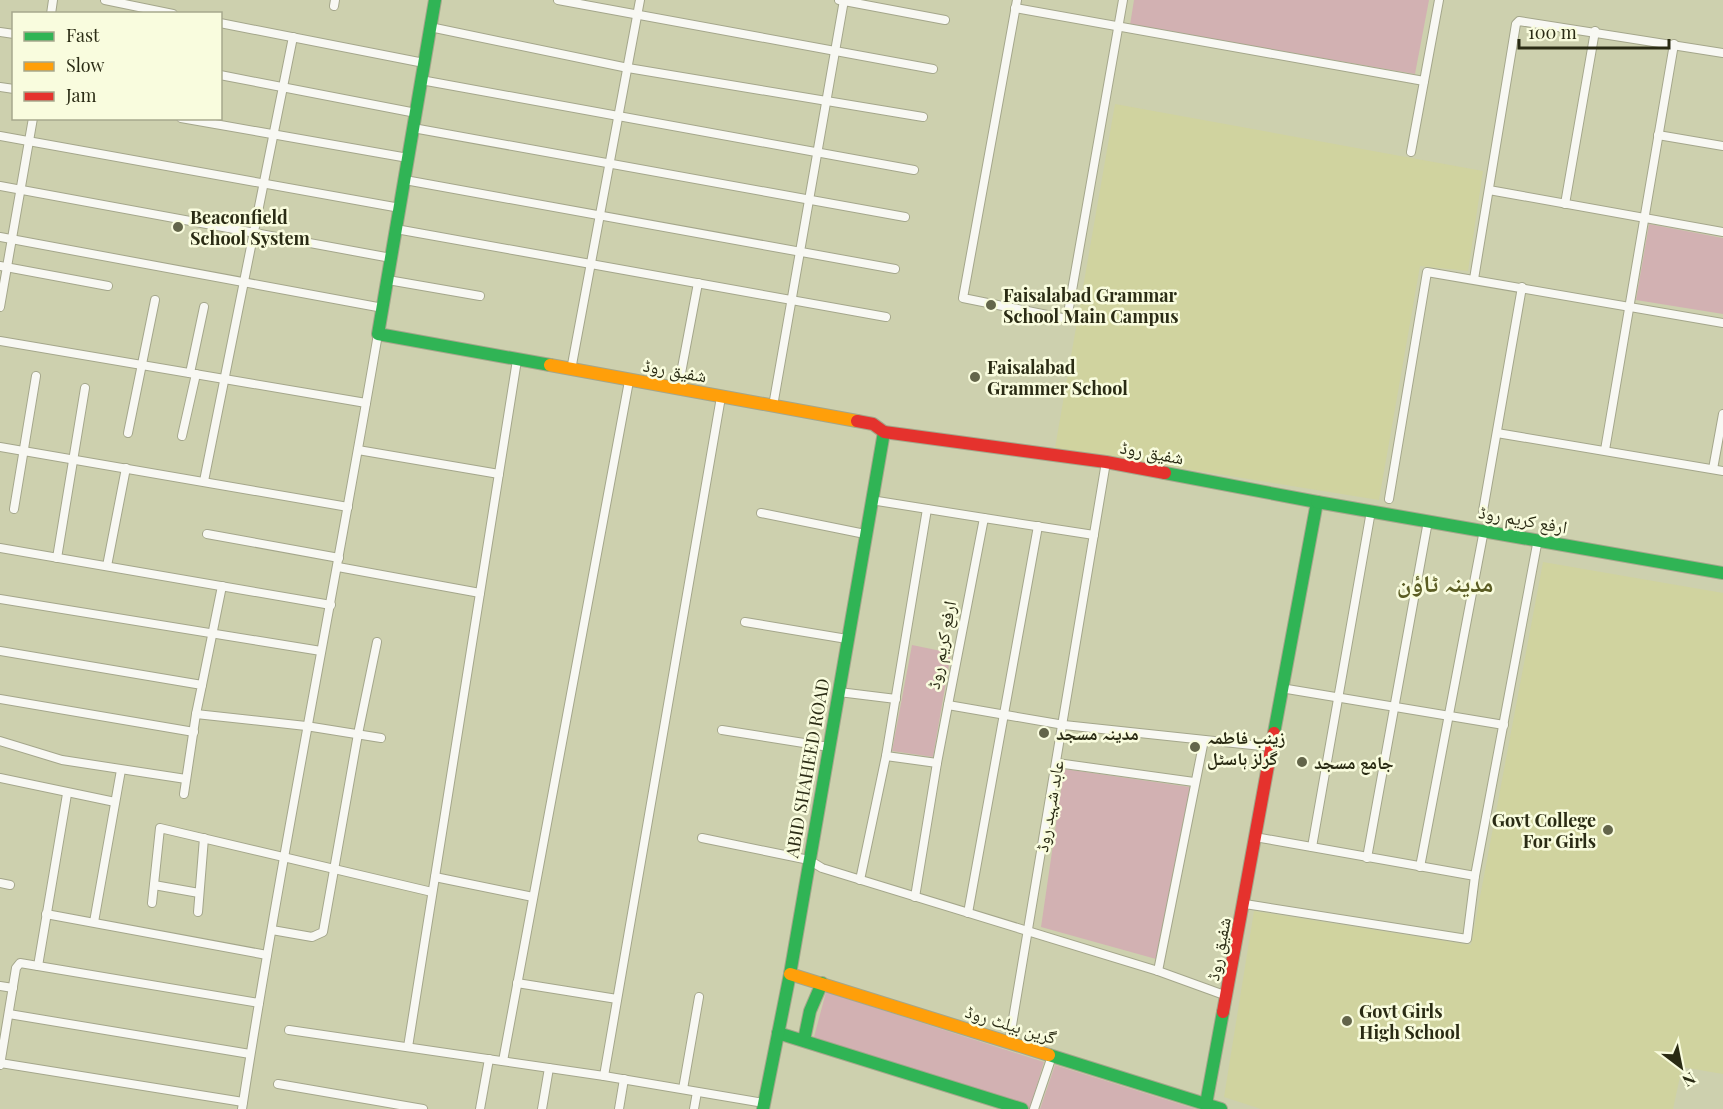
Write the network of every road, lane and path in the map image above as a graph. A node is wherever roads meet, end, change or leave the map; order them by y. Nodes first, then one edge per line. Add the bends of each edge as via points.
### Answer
1 (105, 0) edge
2 (435, 0) edge
3 (558, 0) edge
4 (640, 0) edge
5 (842, 0) edge
6 (1123, 0) edge
7 (1439, 0) edge
8 (1016, 4) edge
9 (164, 12) edge
10 (638, 15) junction
11 (945, 20) dead end
12 (222, 23) edge
13 (430, 27) junction
14 (1118, 28) junction
15 (1595, 32) junction
16 (293, 37) junction
17 (1674, 44) junction
18 (835, 51) junction
19 (1723, 53) edge
20 (424, 63) junction
21 (628, 68) junction
22 (933, 69) dead end
23 (222, 75) edge
24 (421, 80) junction
25 (1424, 81) junction
26 (283, 87) junction
27 (827, 99) junction
28 (416, 113) junction
29 (619, 116) junction
30 (923, 117) dead end
31 (33, 120) edge
32 (192, 120) edge
33 (413, 128) junction
34 (274, 135) junction
35 (1658, 135) junction
36 (0, 136) edge
37 (29, 140) junction
38 (1723, 146) edge
39 (1411, 152) dead end
40 (818, 153) junction
41 (408, 158) junction
42 (610, 164) junction
43 (914, 170) dead end
44 (405, 180) junction
45 (264, 183) junction
46 (0, 186) edge
47 (20, 190) junction
48 (1489, 190) junction
49 (809, 200) junction
50 (1565, 204) junction
51 (400, 208) junction
52 (600, 215) junction
53 (905, 217) dead end
54 (1643, 218) junction
55 (396, 229) junction
56 (1723, 232) edge
57 (254, 233) junction
58 (0, 237) edge
59 (12, 239) junction
60 (800, 251) junction
61 (391, 258) junction
62 (591, 264) junction
63 (4, 267) edge
64 (895, 268) dead end
65 (1473, 279) junction
66 (388, 280) junction
67 (244, 282) junction
68 (698, 283) junction
69 (108, 286) dead end
70 (1522, 287) junction
71 (480, 297) dead end
72 (155, 300) dead end
73 (792, 300) junction
74 (1628, 306) junction
75 (204, 307) dead end
76 (0, 308) edge
77 (383, 308) junction
78 (886, 317) dead end
79 (1723, 323) edge
80 (378, 334) junction
81 (0, 341) edge
82 (517, 360) junction
83 (143, 365) junction
84 (571, 370) junction
85 (193, 374) junction
86 (36, 376) dead end
87 (225, 379) junction
88 (629, 381) junction
89 (85, 388) dead end
90 (678, 389) junction
91 (721, 397) junction
92 (366, 403) junction
93 (773, 406) junction
94 (1723, 414) edge
95 (884, 432) junction
96 (128, 433) dead end
97 (1497, 433) junction
98 (182, 436) dead end
99 (0, 447) edge
100 (358, 450) junction
101 (1605, 450) junction
102 (24, 451) junction
103 (73, 459) junction
104 (1106, 462) junction
105 (126, 468) junction
106 (1713, 469) junction
107 (1723, 471) edge
108 (499, 474) junction
109 (204, 481) junction
110 (1389, 499) dead end
111 (871, 500) junction
112 (1317, 502) junction
113 (348, 507) junction
114 (14, 509) dead end
115 (927, 509) junction
116 (1371, 511) junction
117 (1483, 511) dead end
118 (761, 513) dead end
119 (984, 518) junction
120 (1428, 521) junction
121 (1038, 526) junction
122 (1484, 530) junction
123 (207, 534) dead end
124 (865, 534) junction
125 (1094, 535) junction
126 (1538, 539) junction
127 (0, 548) edge
128 (57, 558) junction
129 (338, 562) junction
130 (107, 566) junction
131 (1723, 573) edge
132 (222, 586) junction
133 (480, 593) junction
134 (0, 599) edge
135 (331, 605) junction
136 (745, 622) dead end
137 (212, 634) junction
138 (847, 639) junction
139 (377, 642) dead end
140 (0, 651) edge
141 (321, 651) junction
142 (202, 685) junction
143 (1281, 688) junction
144 (838, 692) junction
145 (0, 699) edge
146 (896, 699) junction
147 (1340, 699) junction
148 (948, 705) junction
149 (1394, 708) junction
150 (196, 714) junction
151 (1004, 717) junction
152 (1450, 717) junction
153 (1064, 725) junction
154 (1504, 725) junction
155 (306, 726) junction
156 (722, 730) dead end
157 (194, 732) junction
158 (358, 734) junction
159 (381, 738) dead end
160 (1204, 740) junction
161 (0, 741) edge
162 (829, 747) junction
163 (1271, 747) junction
164 (886, 756) junction
165 (937, 763) junction
166 (1057, 763) junction
167 (121, 770) junction
168 (0, 778) edge
169 (186, 779) junction
170 (1194, 782) junction
171 (67, 794) junction
172 (184, 794) dead end
173 (116, 802) junction
174 (1255, 837) junction
175 (204, 838) junction
176 (702, 838) dead end
177 (1312, 848) junction
178 (284, 856) junction
179 (1367, 858) junction
180 (809, 860) junction
181 (1420, 867) junction
182 (334, 868) junction
183 (1475, 876) junction
184 (435, 877) junction
185 (860, 880) junction
186 (0, 883) edge
187 (10, 885) dead end
188 (154, 885) junction
189 (432, 892) junction
190 (199, 893) junction
191 (533, 897) junction
192 (915, 897) junction
193 (152, 903) dead end
194 (1245, 904) junction
195 (198, 912) dead end
196 (968, 913) junction
197 (46, 914) junction
198 (94, 922) junction
199 (272, 930) junction
200 (1027, 931) junction
201 (267, 955) junction
202 (38, 966) junction
203 (1158, 971) junction
204 (790, 974) junction
205 (517, 983) junction
206 (822, 983) junction
207 (0, 986) edge
208 (13, 988) junction
209 (1227, 996) junction
210 (699, 997) dead end
211 (617, 999) junction
212 (259, 1004) junction
213 (9, 1014) junction
214 (289, 1030) dead end
215 (778, 1033) junction
216 (2, 1039) edge
217 (804, 1040) junction
218 (1009, 1043) junction
219 (408, 1047) junction
220 (250, 1054) junction
221 (1052, 1056) junction
222 (489, 1059) junction
223 (503, 1061) junction
224 (0, 1064) edge
225 (549, 1068) junction
226 (604, 1076) junction
227 (624, 1079) junction
228 (278, 1083) dead end
229 (683, 1089) junction
230 (697, 1092) junction
231 (1206, 1104) junction
232 (243, 1105) edge
233 (763, 1106) edge
234 (423, 1109) edge
235 (480, 1109) edge
236 (542, 1109) edge
237 (619, 1109) edge
238 (694, 1109) edge
239 (1022, 1109) edge
240 (1034, 1109) edge
241 (1221, 1109) edge

1 - 9 street
2 - 13 street
3 - 10 street
4 - 10 street
5 - 11 street
5 - 18 street
6 - 14 street
7 - 25 street
8 - 14 street
8 - 14 street via 963,298 1067,319
10 - 18 street
10 - 21 street
12 - 16 street
13 - 20 street
13 - 21 street
14 - 25 street
15 - 17 street
15 - 48 street via 1524,20 1516,24
15 - 50 street
16 - 20 street
16 - 26 street
17 - 19 street
17 - 35 street
18 - 22 street
18 - 27 street
20 - 24 street
21 - 27 street
21 - 29 street
23 - 26 street
24 - 28 street
24 - 29 street
25 - 39 street
26 - 28 street
26 - 34 street
27 - 30 street
27 - 40 street
28 - 33 street
29 - 40 street
29 - 42 street
31 - 37 street
32 - 34 street
33 - 41 street
33 - 42 street
34 - 41 street
34 - 45 street
35 - 38 street
35 - 54 street
36 - 37 street
37 - 45 street
37 - 47 street
40 - 43 street
40 - 49 street
41 - 44 street
42 - 49 street
42 - 52 street
44 - 51 street
44 - 52 street
45 - 51 street
45 - 57 street
46 - 47 street
47 - 57 street
47 - 59 street
48 - 50 street
48 - 65 street
49 - 53 street
49 - 60 street
50 - 54 street
51 - 55 street
52 - 60 street
52 - 62 street
54 - 56 street
54 - 74 street
55 - 61 street
55 - 62 street
57 - 61 street
57 - 67 street
58 - 59 street
59 - 63 street
59 - 67 street
60 - 64 street
60 - 73 street
61 - 66 street
62 - 68 street
62 - 84 street
63 - 69 street
63 - 76 street
65 - 70 street
65 - 110 street via 1427,272
66 - 71 street
66 - 77 street
67 - 77 street
67 - 87 street
68 - 73 street
68 - 90 street
70 - 74 street
70 - 97 street
72 - 83 street
73 - 78 street
73 - 93 street
74 - 79 street
74 - 101 street
75 - 85 street
77 - 80 street
80 - 82 street, شفیق روڈ
80 - 92 street
81 - 83 street
82 - 84 street, شفیق روڈ
82 - 108 street
83 - 85 street
83 - 96 street
84 - 88 street, شفیق روڈ
85 - 87 street
85 - 98 street
86 - 102 street
87 - 92 street
87 - 109 street
88 - 90 street, شفیق روڈ
88 - 191 street
89 - 103 street
90 - 91 street, شفیق روڈ
91 - 93 street, شفیق روڈ
91 - 211 street
92 - 100 street
93 - 95 street, شفیق روڈ via 873,424
94 - 106 street
95 - 104 street, شفیق روڈ
95 - 111 street, ABID SHAHEED ROAD
97 - 101 street
97 - 117 street
99 - 102 street
100 - 108 street
100 - 113 street
101 - 106 street
102 - 103 street
102 - 114 street
103 - 105 street
103 - 128 street
104 - 112 street, شفیق روڈ
104 - 125 street, عابد شہید روڈ
105 - 109 street
105 - 130 street
106 - 107 street
108 - 133 street
109 - 113 street
111 - 115 street
111 - 124 street, ABID SHAHEED ROAD
112 - 116 street, ارفع کریم روڈ
112 - 143 street, شفیق روڈ
113 - 129 street
115 - 119 street
115 - 146 street
116 - 120 street, ارفع کریم روڈ
116 - 147 street
118 - 124 street
119 - 121 street
119 - 148 street, ارفع کریم روڈ
120 - 122 street, ارفع کریم روڈ
120 - 149 street
121 - 125 street
121 - 151 street
122 - 126 street, ارفع کریم روڈ
122 - 152 street
123 - 129 street
124 - 138 street, ABID SHAHEED ROAD
125 - 153 street, عابد شہید روڈ
126 - 131 street, ارفع کریم روڈ
126 - 154 street
127 - 128 street
128 - 130 street
129 - 133 street
129 - 135 street
130 - 132 street
132 - 135 street
132 - 137 street
133 - 184 street
134 - 137 street
135 - 141 street
136 - 138 street
137 - 141 street
137 - 142 street
138 - 144 street, ABID SHAHEED ROAD
139 - 158 street
140 - 142 street
141 - 155 street
142 - 150 street
143 - 147 street
143 - 163 street, شفیق روڈ
144 - 146 street
144 - 162 street, ABID SHAHEED ROAD
145 - 157 street
146 - 164 street
147 - 149 street
147 - 177 street
148 - 151 street, ارفع کریم روڈ
148 - 165 street
149 - 152 street
149 - 179 street
150 - 155 street
150 - 157 street
151 - 153 street, ارفع کریم روڈ
151 - 196 street
152 - 154 street
152 - 181 street
153 - 160 street, ارفع کریم روڈ
153 - 166 street, عابد شہید روڈ
154 - 183 street
155 - 158 street
155 - 178 street
156 - 162 street
157 - 169 street
158 - 159 street
158 - 182 street
160 - 163 street, ارفع کریم روڈ
160 - 170 street
161 - 167 street via 62,760
162 - 180 street, ABID SHAHEED ROAD
163 - 174 street, شفیق روڈ
164 - 165 street
164 - 185 street
165 - 192 street
166 - 170 street
166 - 200 street, عابد شہید روڈ
167 - 169 street
167 - 173 street
168 - 171 street
169 - 172 street
170 - 203 street
171 - 173 street
171 - 197 street
173 - 198 street
174 - 177 street
174 - 194 street, شفیق روڈ
175 - 178 street
175 - 188 street via 160,828
175 - 190 street
176 - 180 street
177 - 179 street
178 - 182 street
178 - 199 street
179 - 181 street
180 - 185 street
180 - 204 street, ABID SHAHEED ROAD
181 - 183 street
182 - 189 street
182 - 199 street via 323,932 312,937
183 - 194 street via 1467,939
184 - 189 street
184 - 191 street
185 - 192 street
186 - 187 street
188 - 190 street
188 - 193 street
189 - 219 street
190 - 195 street
191 - 205 street
192 - 196 street
194 - 209 street, شفیق روڈ
196 - 200 street
197 - 198 street
197 - 202 street
198 - 201 street
199 - 201 street
200 - 203 street
200 - 218 street, عابد شہید روڈ
201 - 212 street
202 - 208 street via 17,965
202 - 212 street
203 - 209 street
204 - 206 street, گرین بیلٹ روڈ
204 - 215 street, ABID SHAHEED ROAD
205 - 211 street
205 - 223 street
206 - 217 street via 810,1011
206 - 218 street, گرین بیلٹ روڈ
207 - 208 street
208 - 213 street
209 - 231 street, شفیق روڈ
210 - 229 street
211 - 226 street
212 - 220 street
213 - 216 street
213 - 220 street
214 - 219 street
215 - 217 street
215 - 233 street, ABID SHAHEED ROAD
216 - 224 street
217 - 239 street
218 - 221 street, گرین بیلٹ روڈ
219 - 222 street
220 - 232 street
221 - 231 street, گرین بیلٹ روڈ
221 - 240 street
222 - 223 street
222 - 235 street
223 - 225 street
224 - 232 street
225 - 226 street
225 - 236 street
226 - 227 street
227 - 229 street
227 - 237 street
228 - 234 street
229 - 230 street
230 - 233 street
230 - 238 street
231 - 241 street, گرین بیلٹ روڈ

